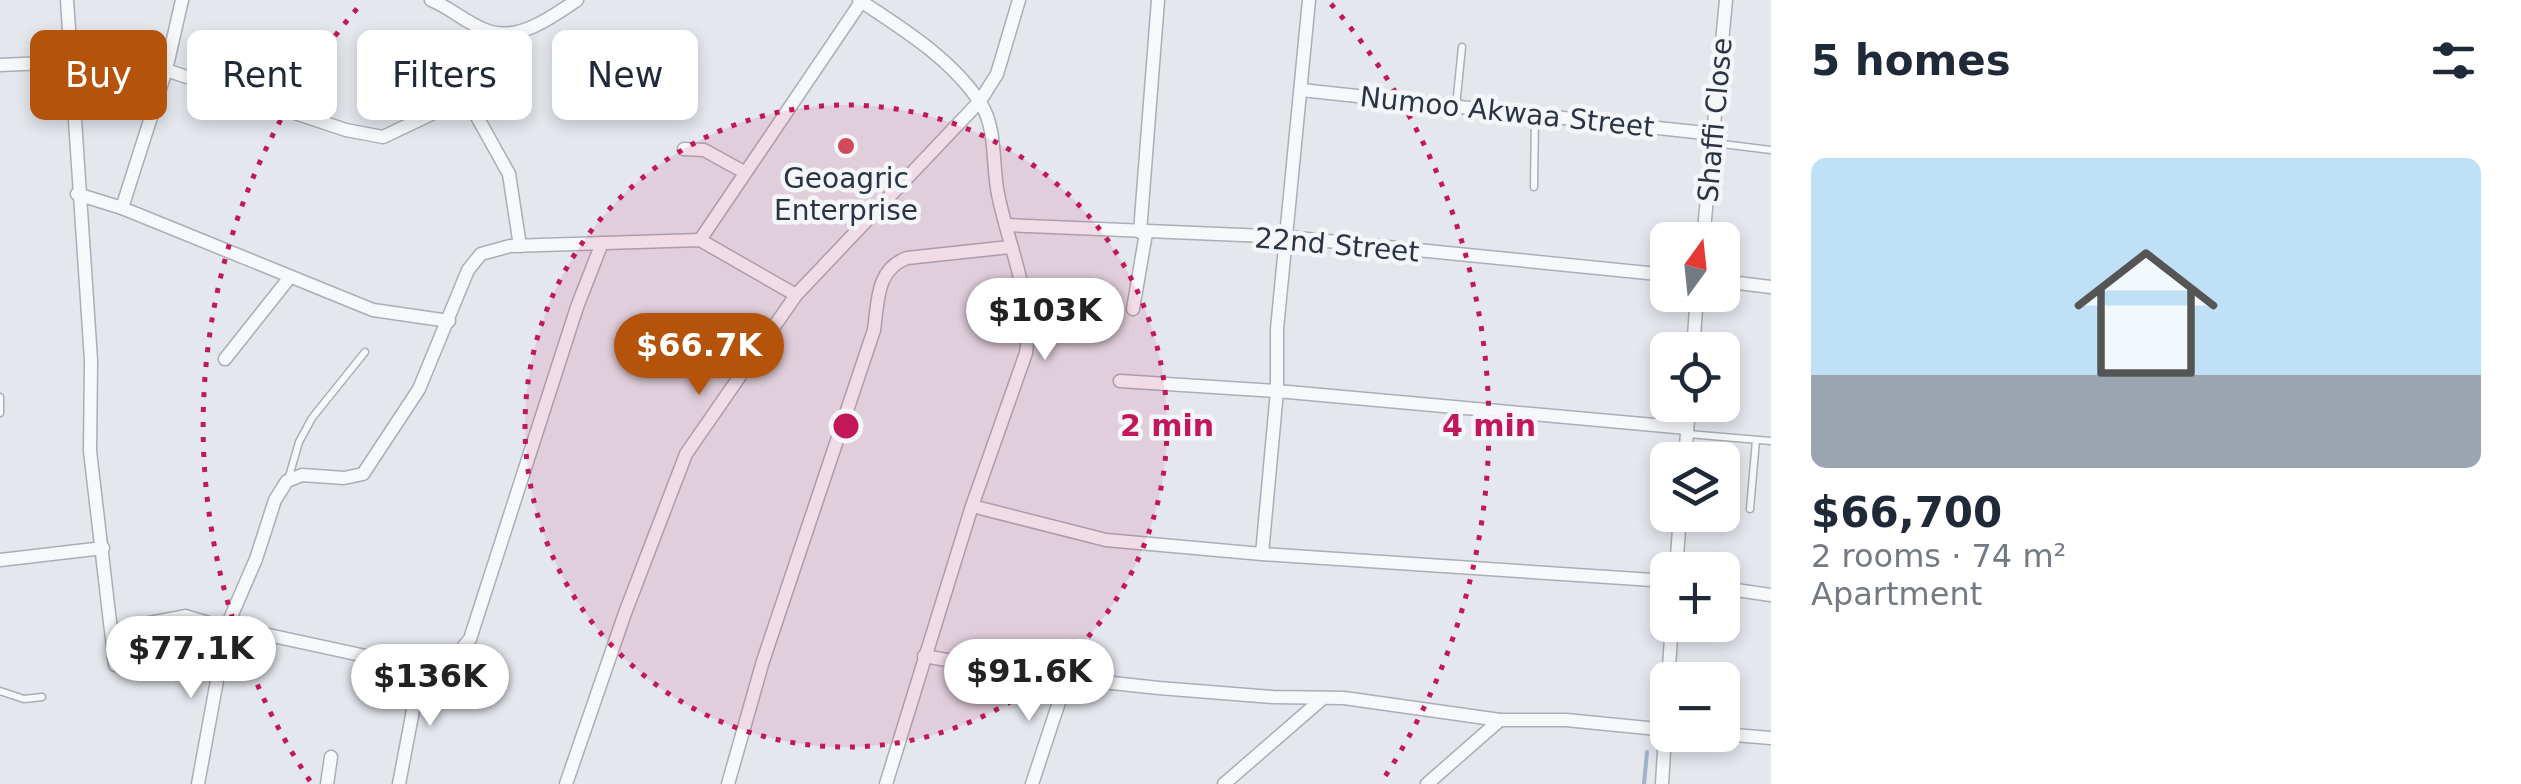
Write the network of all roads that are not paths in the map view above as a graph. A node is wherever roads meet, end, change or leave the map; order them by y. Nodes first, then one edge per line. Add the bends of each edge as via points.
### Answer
1 (66, 0) edge
2 (182, 0) edge
3 (430, 0) edge
4 (577, 0) edge
5 (1018, 0) edge
6 (1158, 0) edge
7 (1309, 0) edge
8 (1726, 0) edge
9 (860, 1) edge
10 (67, 30) edge
11 (1462, 47) dead end
12 (30, 64) edge
13 (0, 65) edge
14 (167, 66) edge
15 (167, 70) edge
16 (1300, 90) junction
17 (980, 101) junction
18 (1456, 107) junction
19 (1535, 115) junction
20 (73, 120) edge
21 (150, 120) edge
22 (1714, 138) junction
23 (684, 149) dead end
24 (1771, 150) edge
25 (744, 172) junction
26 (1534, 187) dead end
27 (77, 194) junction
28 (122, 208) junction
29 (1705, 222) edge
30 (1007, 225) junction
31 (1143, 232) junction
32 (1287, 237) junction
33 (700, 240) junction
34 (602, 243) junction
35 (520, 246) junction
36 (1010, 246) junction
37 (1650, 273) edge
38 (290, 277) junction
39 (1740, 283) edge
40 (1771, 287) edge
41 (796, 295) junction
42 (1133, 310) dead end
43 (449, 321) junction
44 (364, 352) dead end
45 (226, 360) dead end
46 (1120, 381) dead end
47 (1277, 391) junction
48 (0, 397) edge
49 (0, 412) edge
50 (1688, 422) edge
51 (1687, 431) junction
52 (1756, 440) junction
53 (1771, 441) edge
54 (1686, 442) edge
55 (287, 481) junction
56 (972, 506) junction
57 (1750, 509) dead end
58 (103, 548) junction
59 (1262, 554) junction
60 (0, 560) edge
61 (1650, 580) edge
62 (1740, 591) edge
63 (1771, 595) edge
64 (150, 620) dead end
65 (227, 626) junction
66 (924, 656) junction
67 (116, 665) dead end
68 (421, 668) junction
69 (1067, 678) junction
70 (0, 691) edge
71 (42, 697) dead end
72 (1322, 699) junction
73 (1500, 720) junction
74 (1650, 728) edge
75 (1740, 735) edge
76 (1771, 738) edge
77 (1664, 752) edge
78 (331, 757) dead end
79 (198, 784) edge
80 (327, 784) edge
81 (399, 784) edge
82 (566, 784) edge
83 (728, 784) edge
84 (886, 784) edge
85 (1032, 784) edge
86 (1224, 784) edge
87 (1427, 784) edge
88 (1662, 784) edge

1 - 10 street
2 - 14 street
3 - 4 street via 488,32 508,34 544,22
5 - 17 street via 998,74
6 - 31 street
7 - 16 street
8 - 22 street, Shaffi Close
9 - 17 street via 906,30
9 - 25 street
11 - 18 lane
12 - 13 street
15 - 35 street via 383,137 464,99 509,174
16 - 18 street, Numoo Akwaa Street
16 - 32 street
17 - 30 street
17 - 41 street
18 - 19 street, Numoo Akwaa Street
19 - 22 street, Numoo Akwaa Street
19 - 26 lane
20 - 27 street
21 - 28 street
22 - 24 lane
22 - 29 street, Shaffi Close
23 - 25 street via 704,150
25 - 33 street
27 - 28 street
27 - 58 street via 91,360 90,451
28 - 38 street
30 - 31 street, 22nd Street
30 - 36 street
31 - 32 street, 22nd Street
31 - 42 street
32 - 37 street, 22nd Street
32 - 47 street
33 - 34 street
33 - 41 street
34 - 35 street
34 - 68 street via 470,639 453,659
35 - 43 street via 481,254
36 - 56 street via 1028,342
36 - 83 street via 907,258 882,279 864,363
38 - 43 street via 373,310
38 - 45 street
39 - 40 street
41 - 82 street via 686,454
43 - 55 street via 419,388 363,474
44 - 55 lane via 312,418
46 - 47 street
47 - 51 street
47 - 59 street
48 - 49 lane
50 - 51 street
51 - 52 lane
51 - 54 street
52 - 53 lane
52 - 57 lane
55 - 65 street
56 - 59 street via 1106,540
56 - 66 street
58 - 60 street
58 - 67 street
59 - 61 street
62 - 63 street
64 - 65 lane via 186,613
65 - 68 street
65 - 79 street
66 - 69 street
66 - 84 street
68 - 81 street
69 - 72 street
69 - 85 street
70 - 71 lane
72 - 73 street
72 - 86 street
73 - 74 street
73 - 87 street
75 - 76 street
77 - 88 street
78 - 80 street

